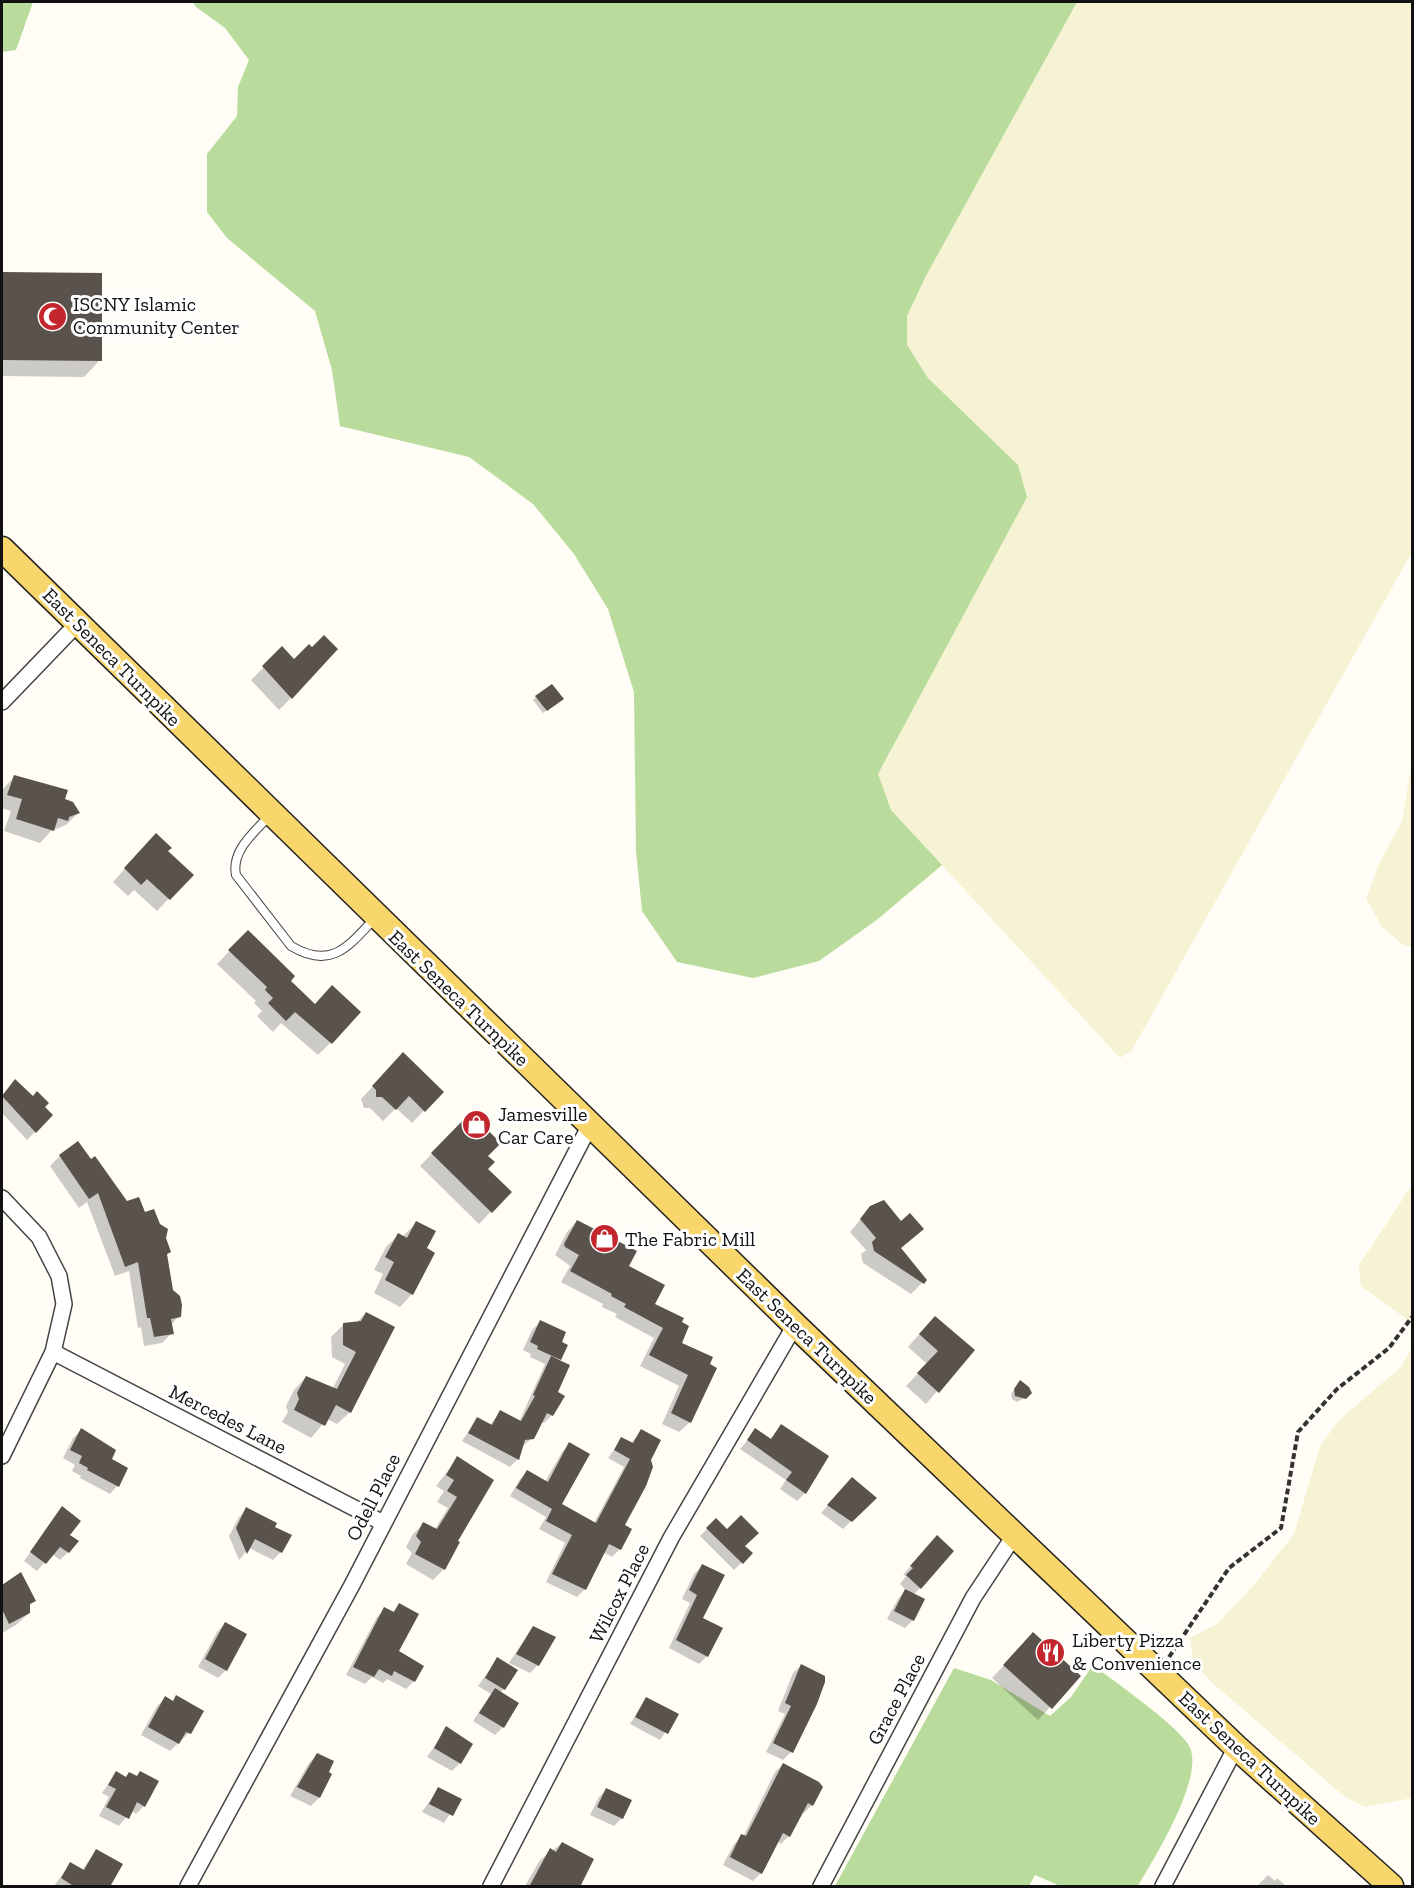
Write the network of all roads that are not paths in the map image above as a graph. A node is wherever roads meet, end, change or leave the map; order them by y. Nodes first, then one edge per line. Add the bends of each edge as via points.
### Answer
1 (2, 549) edge
2 (78, 623) junction
3 (2, 702) edge
4 (271, 814) junction
5 (376, 917) junction
6 (590, 1125) junction
7 (2, 1198) edge
8 (795, 1325) junction
9 (53, 1352) junction
10 (2, 1456) edge
11 (383, 1523) junction
12 (1014, 1536) junction
13 (1236, 1747) junction
14 (188, 1887) edge
15 (491, 1887) edge
16 (821, 1887) edge
17 (1163, 1887) edge
18 (1391, 1887) edge

1 - 2 main road, East Seneca Turnpike
2 - 3 street
2 - 4 main road, East Seneca Turnpike
4 - 5 main road, East Seneca Turnpike
4 - 5 lane via 238,852 234,865 236,875 291,946 303,953 331,956 343,951
5 - 6 main road, East Seneca Turnpike
6 - 8 main road, East Seneca Turnpike
6 - 11 street, Odell Place
7 - 9 street via 39,1237 59,1276 64,1304
8 - 12 main road, East Seneca Turnpike
8 - 15 street, Wilcox Place via 671,1538
9 - 10 street
9 - 11 street, Mercedes Lane
11 - 14 street, Odell Place
12 - 13 main road, East Seneca Turnpike
12 - 16 street, Grace Place via 973,1598
13 - 17 street
13 - 18 main road, East Seneca Turnpike

